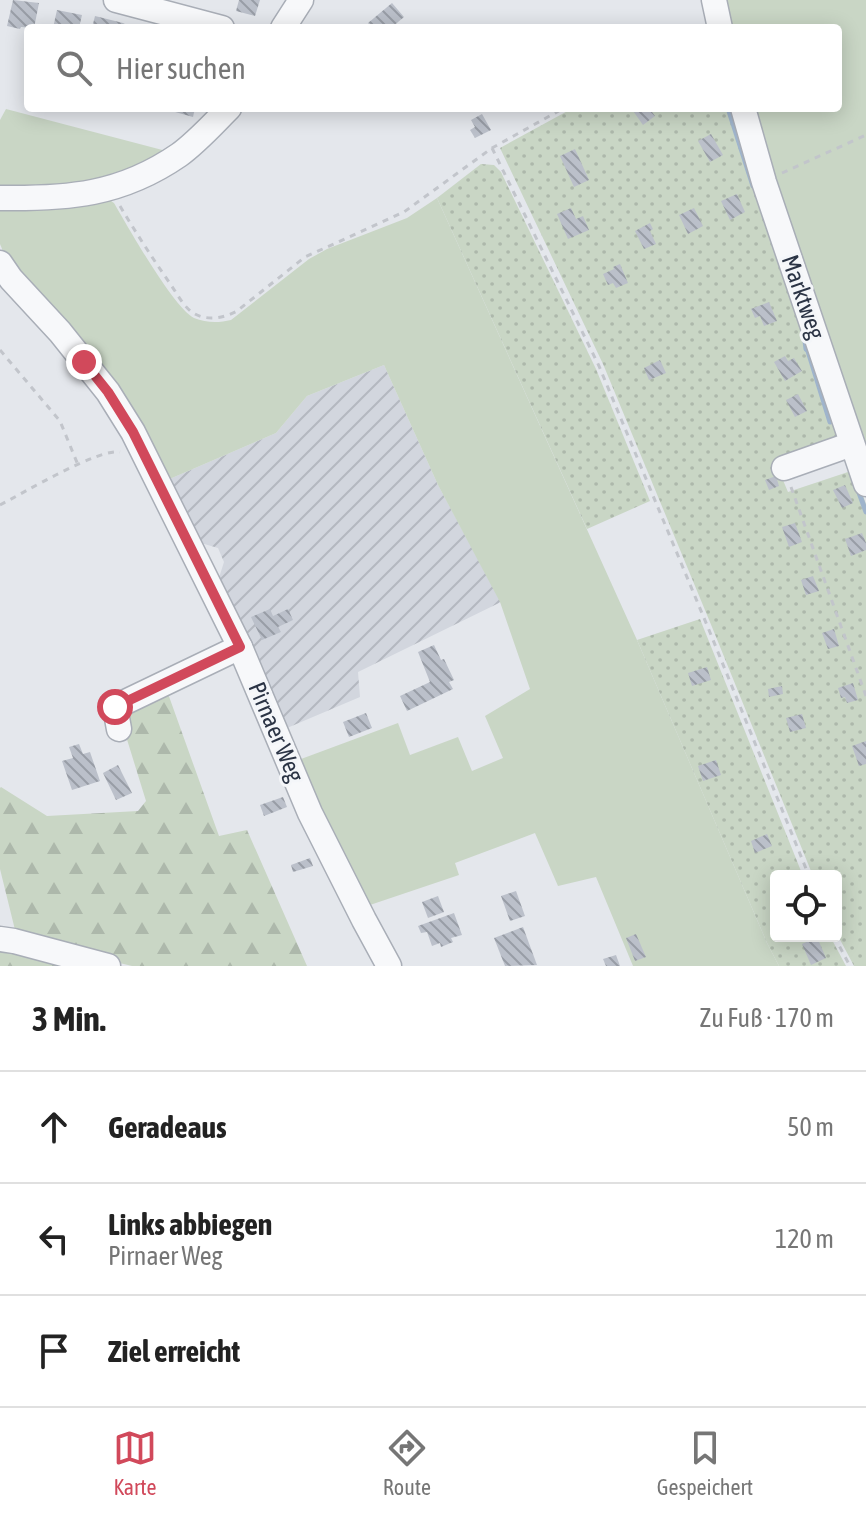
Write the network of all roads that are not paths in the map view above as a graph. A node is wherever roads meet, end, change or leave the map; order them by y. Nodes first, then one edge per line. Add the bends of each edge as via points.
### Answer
1 (116, 0) edge
2 (301, 0) edge
3 (714, 0) edge
4 (207, 24) edge
5 (286, 24) edge
6 (719, 24) edge
7 (225, 112) edge
8 (744, 112) edge
9 (0, 198) edge
10 (0, 263) edge
11 (852, 444) junction
12 (784, 468) road end
13 (866, 484) edge
14 (240, 647) junction
15 (119, 729) dead end
16 (7, 940) edge
17 (108, 966) edge
18 (389, 966) edge

1 - 4 street
2 - 5 street
3 - 6 street
7 - 9 street via 181,153 110,189 66,197
8 - 11 street, Marktweg
10 - 14 street, Pirnaer Weg via 108,392 133,432
11 - 12 street
11 - 13 street, Marktweg
14 - 15 street via 115,707
14 - 18 street, Pirnaer Weg via 310,813
16 - 17 street

